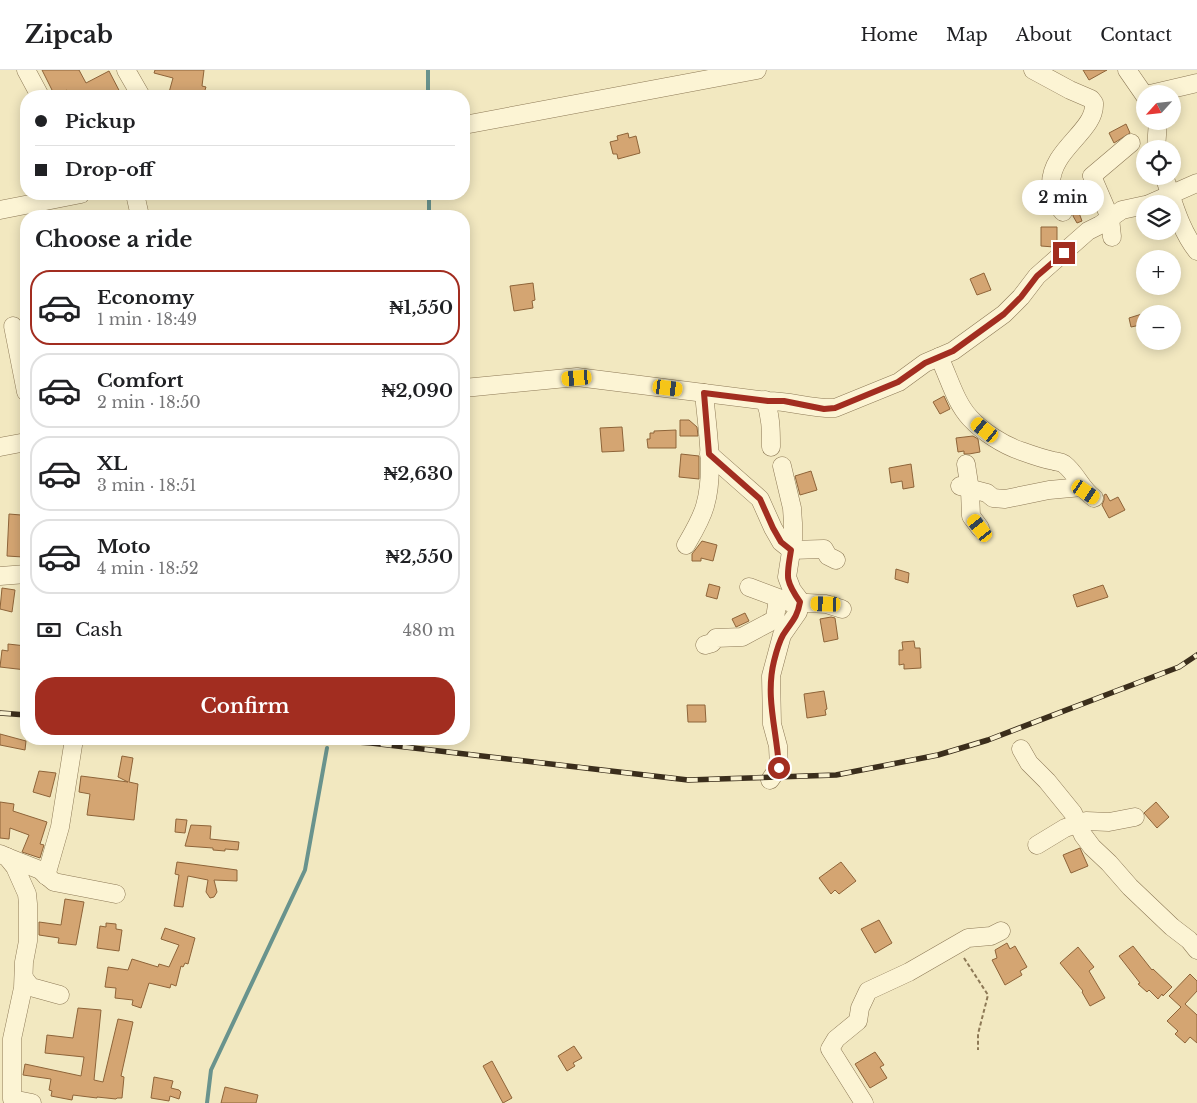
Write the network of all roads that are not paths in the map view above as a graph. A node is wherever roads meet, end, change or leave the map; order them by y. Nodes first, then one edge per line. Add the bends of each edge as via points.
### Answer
1 (26, 70) edge
2 (126, 70) edge
3 (757, 70) edge
4 (1033, 70) edge
5 (1127, 70) edge
6 (1197, 83) edge
7 (1138, 85) edge
8 (1181, 87) edge
9 (37, 90) edge
10 (138, 90) edge
11 (470, 124) edge
12 (1130, 143) dead end
13 (1197, 183) edge
14 (1168, 185) edge
15 (1171, 194) junction
16 (47, 200) edge
17 (1136, 207) edge
18 (0, 210) edge
19 (1063, 212) dead end
20 (1110, 218) junction
21 (1112, 237) dead end
22 (1197, 251) edge
23 (13, 326) edge
24 (939, 357) junction
25 (20, 362) edge
26 (470, 387) edge
27 (704, 393) junction
28 (765, 400) junction
29 (20, 443) edge
30 (0, 447) edge
31 (771, 447) dead end
32 (709, 454) junction
33 (966, 464) dead end
34 (782, 466) dead end
35 (965, 488) junction
36 (980, 528) dead end
37 (686, 545) dead end
38 (791, 550) junction
39 (836, 560) dead end
40 (20, 574) edge
41 (0, 576) edge
42 (749, 587) dead end
43 (783, 600) junction
44 (800, 602) junction
45 (842, 609) dead end
46 (705, 645) dead end
47 (73, 745) edge
48 (1021, 749) dead end
49 (770, 780) dead end
50 (1136, 818) dead end
51 (1079, 824) junction
52 (1037, 844) dead end
53 (4, 855) edge
54 (46, 876) junction
55 (116, 894) dead end
56 (1001, 931) dead end
57 (1197, 950) edge
58 (24, 978) junction
59 (60, 995) dead end
60 (32, 1103) edge
61 (864, 1103) edge

1 - 9 street
2 - 10 street
3 - 11 street
4 - 19 street via 1094,104 1087,125 1053,167 1051,192
5 - 7 street
6 - 8 street
12 - 20 street via 1092,176
13 - 15 street
14 - 15 street
15 - 22 street via 1189,241
16 - 18 street
17 - 20 street via 1122,210
20 - 21 street
20 - 24 street via 1088,231 1050,264 1004,314 953,351
23 - 25 street
24 - 28 street via 898,382 835,408
24 - 35 street via 970,418 992,436 1020,451 1063,463 1088,492 1049,490 1005,499
26 - 27 street via 577,378
27 - 28 street
27 - 32 street
28 - 31 street via 771,422
29 - 30 street
32 - 37 street via 710,487 705,508
32 - 38 street via 760,499 781,542
33 - 35 street
34 - 38 street via 794,523
35 - 36 street via 971,516
38 - 39 street via 824,548 828,556
38 - 44 street via 786,578
40 - 41 street
42 - 43 street
43 - 44 street
43 - 46 street via 777,605 772,621 742,637 716,638
44 - 45 street
44 - 49 street via 798,612 782,635 771,676 772,724 779,768
47 - 54 street via 60,827
48 - 51 street
50 - 51 street
51 - 52 street
51 - 57 street via 1092,847
53 - 54 street via 40,870
53 - 58 street via 19,874 27,894 28,940
54 - 55 street via 54,882
56 - 61 street via 991,936 968,938 868,991 858,1021 836,1039 830,1049
58 - 59 street via 31,987
58 - 60 street via 12,1039 12,1099

